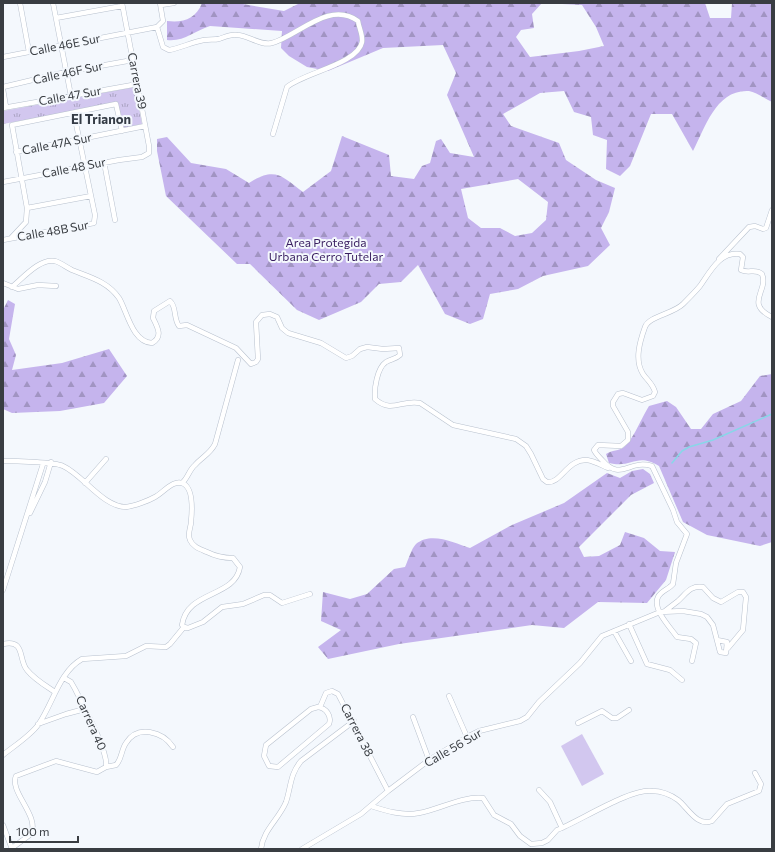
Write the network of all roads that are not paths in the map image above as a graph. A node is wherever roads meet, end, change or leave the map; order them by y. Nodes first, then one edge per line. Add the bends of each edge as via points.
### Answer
1 (20, 3) edge
2 (53, 3) edge
3 (174, 3) edge
4 (122, 4) edge
5 (161, 4) edge
6 (56, 18) junction
7 (158, 28) junction
8 (128, 33) junction
9 (62, 46) junction
10 (29, 52) junction
11 (3, 57) edge
12 (133, 60) junction
13 (66, 72) junction
14 (138, 84) junction
15 (3, 88) edge
16 (71, 96) junction
17 (5, 108) edge
18 (74, 114) junction
19 (145, 126) junction
20 (122, 131) junction
21 (273, 134) dead end
22 (79, 139) junction
23 (16, 152) junction
24 (145, 156) joint
25 (104, 162) junction
26 (85, 166) junction
27 (21, 178) junction
28 (3, 182) edge
29 (91, 196) junction
30 (27, 208) junction
31 (772, 210) edge
32 (115, 220) dead end
33 (11, 238) junction
34 (3, 240) edge
35 (719, 259) junction
36 (3, 283) edge
37 (56, 286) dead end
38 (12, 287) junction
39 (772, 317) edge
40 (238, 360) dead end
41 (106, 459) dead end
42 (3, 461) edge
43 (51, 462) junction
44 (43, 464) junction
45 (608, 468) junction
46 (85, 483) junction
47 (182, 483) junction
48 (24, 523) junction
49 (3, 590) edge
50 (310, 594) dead end
51 (662, 611) junction
52 (629, 624) junction
53 (184, 627) junction
54 (614, 631) junction
55 (717, 640) junction
56 (3, 644) edge
57 (728, 648) junction
58 (630, 661) dead end
59 (692, 661) dead end
60 (64, 678) junction
61 (682, 680) dead end
62 (55, 692) junction
63 (449, 696) dead end
64 (320, 707) junction
65 (85, 709) junction
66 (629, 710) dead end
67 (413, 717) dead end
68 (354, 721) junction
69 (578, 723) dead end
70 (38, 724) junction
71 (467, 737) junction
72 (173, 747) dead end
73 (3, 755) edge
74 (429, 760) junction
75 (106, 767) junction
76 (755, 773) dead end
77 (539, 790) dead end
78 (388, 791) junction
79 (371, 806) junction
80 (3, 825) edge
81 (562, 828) junction
82 (12, 848) edge
83 (261, 849) edge
84 (302, 849) edge

1 - 10 street
2 - 6 street
3 - 5 street
4 - 6 street
4 - 8 street, Carrera 39
5 - 7 street via 163,21
6 - 9 street
7 - 8 street
7 - 21 street via 165,50 171,50 235,34 268,44 324,16 342,14 358,21 362,41 356,53 287,87
8 - 9 street, Calle 46E Sur
8 - 12 street, Carrera 39
9 - 10 street, Calle 46E Sur
9 - 13 street
10 - 11 street, Calle 46E Sur
12 - 13 street, Calle 46F Sur
12 - 14 street, Carrera 39
13 - 15 street, Calle 46F Sur
13 - 16 street
14 - 16 street, Calle 47 Sur
14 - 19 street, Carrera 39
15 - 17 street
16 - 17 street, Calle 47 Sur
18 - 20 street, Calle 47 Sur via 116,104
18 - 22 street
18 - 23 street, Calle 47 Sur via 12,125
19 - 20 street, Calle 47A Sur
19 - 24 street, Carrera 39 via 150,149
20 - 22 street, Calle 47A Sur
22 - 23 street, Calle 47A Sur
22 - 26 street
23 - 27 street
24 - 25 street, Calle 48 Sur
25 - 26 street, Calle 48 Sur
25 - 32 street
26 - 27 street, Calle 48 Sur
26 - 29 street
27 - 28 street, Calle 48 Sur
27 - 30 street
29 - 30 street
29 - 33 street, Calle 48B Sur via 95,215 93,224
30 - 33 street via 26,222
31 - 35 street via 766,228 749,227
33 - 34 street, Calle 48B Sur
35 - 39 street via 740,254 743,258 741,270 756,270 762,274 758,304
35 - 45 street via 697,290 682,305 666,315 654,318 646,326 638,356 639,364 655,392 653,396 642,400 624,393 618,394 615,398 613,406 628,432 628,440 621,446 595,447 595,453
36 - 38 street
37 - 38 street via 38,285 18,289
38 - 45 street via 41,264 55,261 110,288 122,303 131,326 146,342 152,343 159,336 159,329 153,318 154,311 170,301 179,326 187,325 236,348 251,364 258,359 256,322 262,315 267,314 277,318 288,333 321,343 346,358 367,347 399,348 398,358 383,365 374,392 375,398 381,404 390,406 416,402 453,425 516,439 526,446 547,482 554,481 576,461 588,460
40 - 47 street via 212,451 194,465
41 - 46 street
42 - 44 street
43 - 44 street
43 - 46 street via 71,470
43 - 48 street via 42,489
44 - 48 street
45 - 51 street via 616,470 640,464 652,466 677,522 687,534 676,563 673,584 659,596 657,607
46 - 47 street via 109,500 127,507 155,497 170,486
47 - 53 street via 190,491 190,540 196,547 207,552 233,558 240,567 235,581 200,599 192,606 183,619
48 - 49 street
50 - 53 street via 282,603 270,595 264,595 243,604 222,607 203,622
51 - 52 street, Calle 56 Sur
51 - 55 street via 683,611 707,617 713,625
51 - 57 street via 680,600 688,590 700,586 716,601 721,602 738,592 743,592 746,597 743,630
51 - 59 street via 677,636 695,641
52 - 54 street, Calle 56 Sur
52 - 61 street via 647,664 670,670
53 - 60 street via 166,647 146,646 126,656 82,659
54 - 58 street
54 - 71 street, Calle 56 Sur via 598,638 576,667 527,717
55 - 57 street via 727,642
55 - 57 street via 722,654 726,653
56 - 62 street via 11,643 17,646 27,670
60 - 62 street
60 - 65 street, Carrera 40 via 71,682
62 - 70 street
63 - 71 street
64 - 64 street via 311,709 266,745 264,756 269,766 278,767 329,724 329,714
64 - 68 street, Carrera 38 via 325,694 334,692 338,694
65 - 70 street
65 - 75 street, Carrera 40 via 107,762
66 - 69 street via 617,718 612,718 602,711
67 - 74 street
68 - 78 street, Carrera 38
68 - 83 street via 295,768 286,801 263,839
70 - 73 street
71 - 74 street, Calle 56 Sur
72 - 75 street via 156,732 139,733 131,736 126,743 116,766
74 - 78 street, Calle 56 Sur
75 - 82 street, Carrera 40 via 101,771 92,771 56,761 16,776 14,779 31,819 32,831
76 - 81 street via 761,784 759,791 727,804 709,822 696,818 670,795 645,790
77 - 81 street via 550,802
78 - 79 street, Calle 56 Sur
79 - 81 street via 404,814 420,813 483,798 494,815 511,824 520,836 531,844 542,844
79 - 84 street, Calle 56 Sur
80 - 82 street

